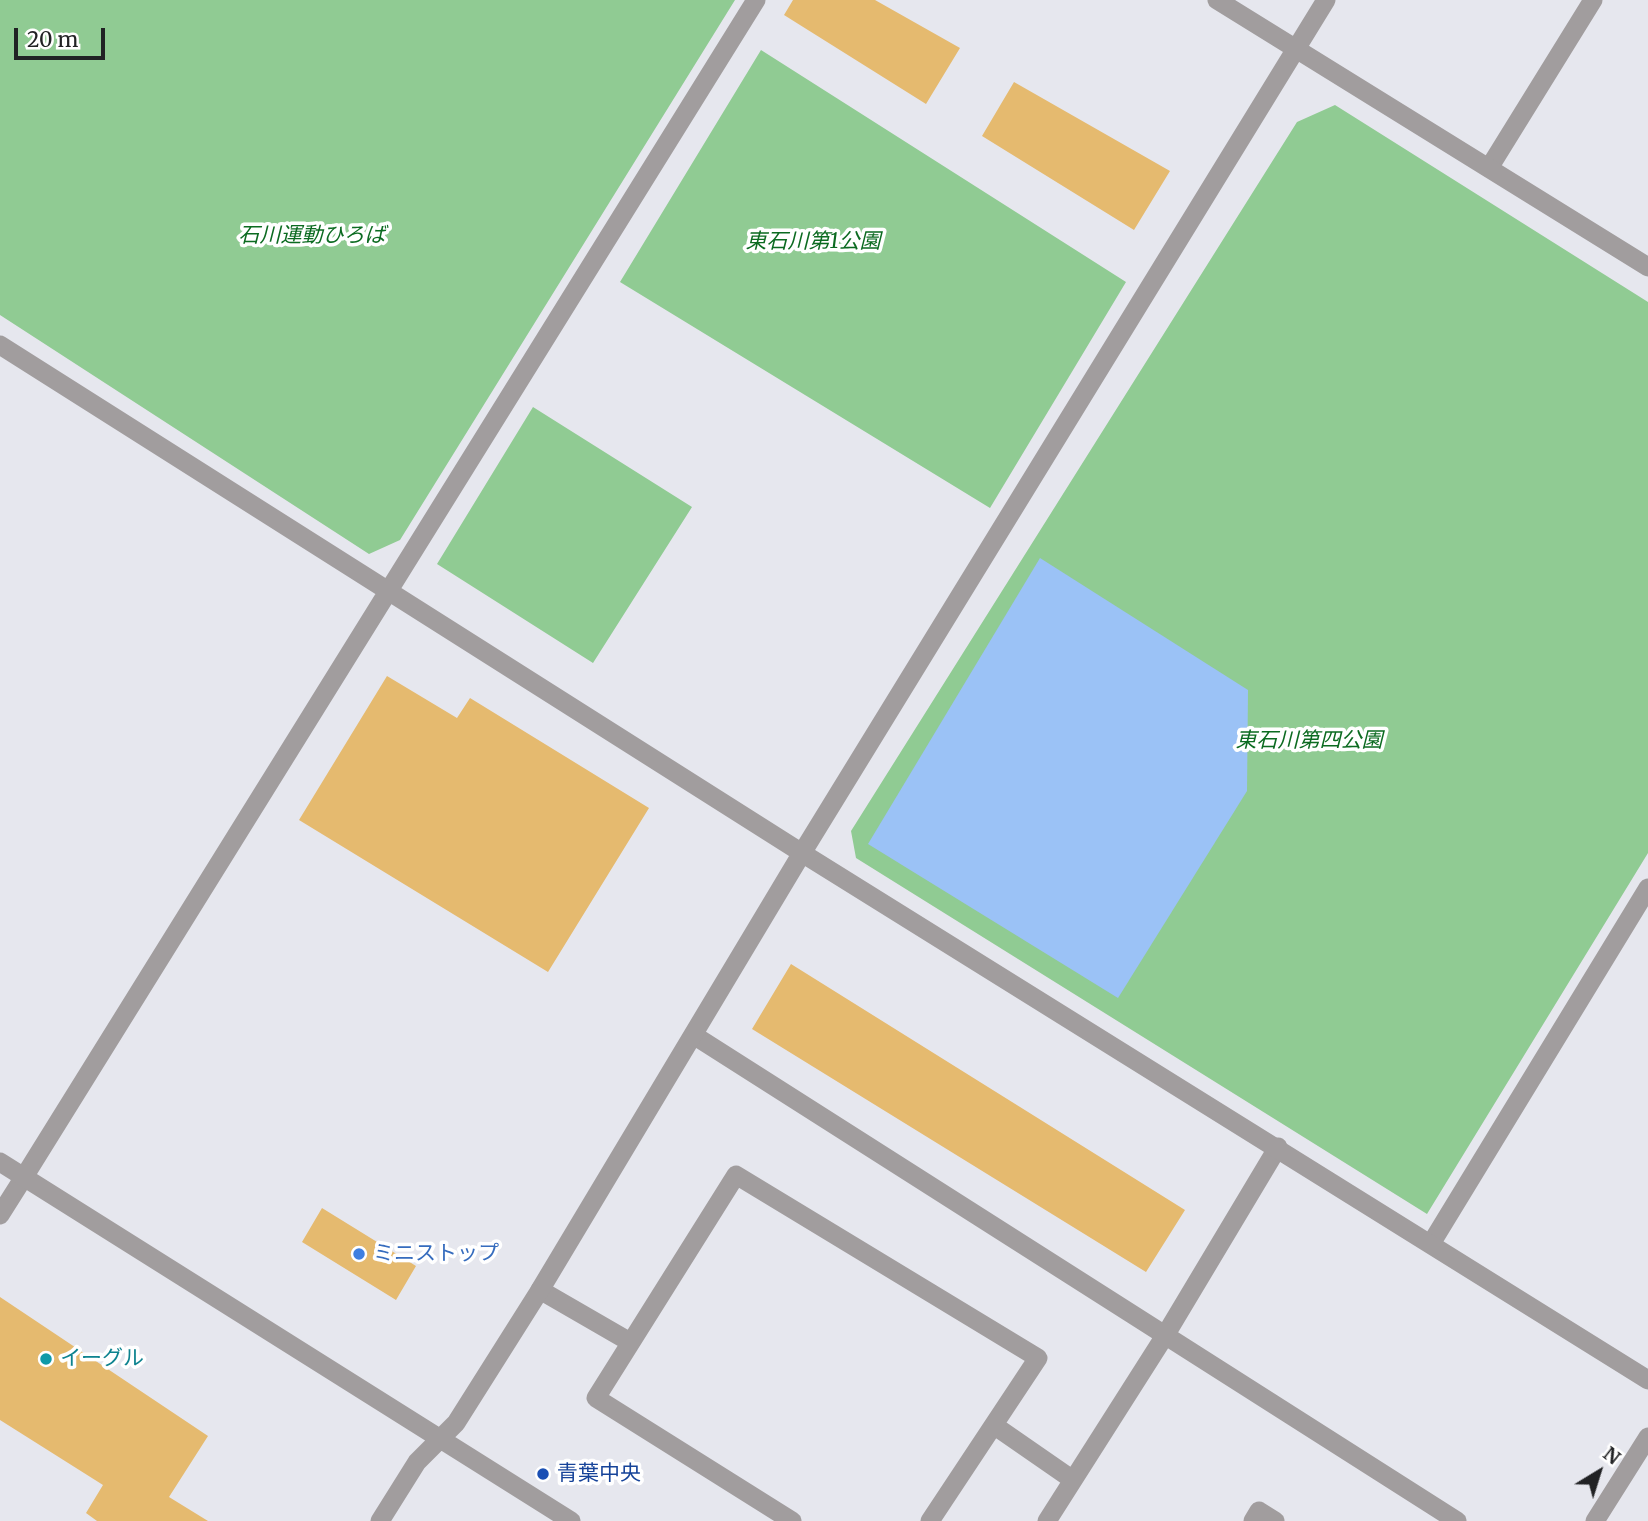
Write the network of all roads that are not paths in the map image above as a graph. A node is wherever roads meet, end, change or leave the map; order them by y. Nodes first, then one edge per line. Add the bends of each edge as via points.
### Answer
1 (756, 0) edge
2 (1217, 0) edge
3 (1326, 0) edge
4 (1593, 0) edge
5 (1297, 49) junction
6 (1489, 168) junction
7 (1648, 267) edge
8 (0, 345) edge
9 (389, 590) junction
10 (802, 853) junction
11 (1648, 888) edge
12 (695, 1036) junction
13 (1278, 1147) junction
14 (0, 1162) edge
15 (24, 1177) junction
16 (0, 1215) edge
17 (1432, 1242) junction
18 (540, 1290) junction
19 (1166, 1334) junction
20 (630, 1342) junction
21 (1648, 1380) edge
22 (995, 1426) junction
23 (1648, 1437) edge
24 (443, 1440) junction
25 (1073, 1480) junction
26 (380, 1521) edge
27 (571, 1521) edge
28 (792, 1521) edge
29 (930, 1521) edge
30 (1047, 1521) edge
31 (1253, 1521) edge
32 (1275, 1521) edge
33 (1457, 1521) edge
34 (1595, 1521) edge

1 - 9 street
2 - 5 street
3 - 5 street
4 - 6 street
5 - 6 street
5 - 10 street
6 - 7 street
8 - 9 street
9 - 10 street
9 - 15 street
10 - 12 street
10 - 13 street
11 - 17 street
12 - 18 street
12 - 19 street
13 - 17 street
13 - 19 street
14 - 15 street
15 - 16 street
15 - 24 street
17 - 21 street
18 - 20 street
18 - 24 street
19 - 25 street
19 - 33 street
20 - 22 street via 736,1175 1038,1358
20 - 28 street via 596,1398
22 - 25 street
22 - 29 street
23 - 34 street
24 - 26 street via 417,1462
24 - 27 street
25 - 30 street
31 - 32 street via 1259,1511

